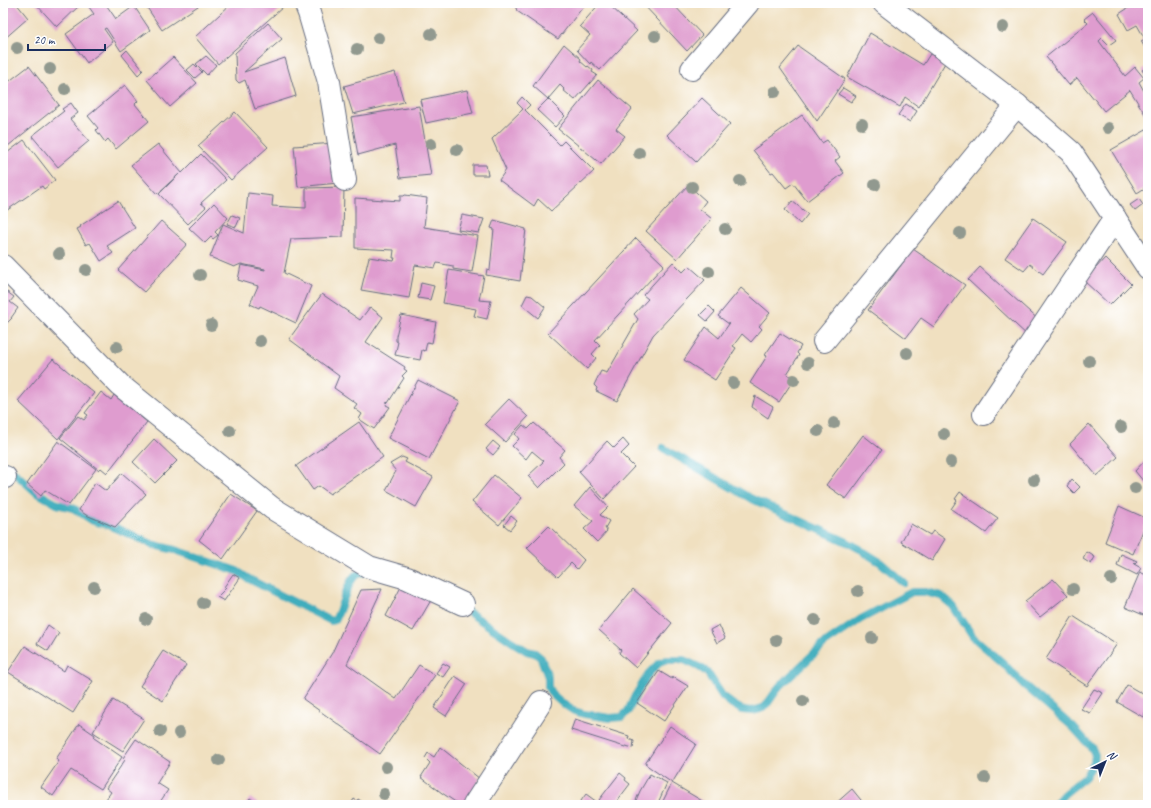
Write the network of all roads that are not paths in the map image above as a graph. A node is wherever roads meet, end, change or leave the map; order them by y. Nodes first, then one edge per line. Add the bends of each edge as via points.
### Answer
1 (305, 3) edge
2 (748, 3) edge
3 (891, 5) edge
4 (692, 69) dead end
5 (1018, 105) junction
6 (345, 180) dead end
7 (1115, 218) junction
8 (3, 266) edge
9 (1148, 268) edge
10 (824, 341) dead end
11 (984, 414) dead end
12 (463, 604) dead end
13 (541, 702) dead end
14 (474, 805) edge

1 - 6 street via 329,82
2 - 4 street
3 - 5 street
5 - 7 street via 1071,152
5 - 10 street
7 - 9 street
7 - 11 street
8 - 12 street via 120,384 272,508 369,567 407,578
13 - 14 street

